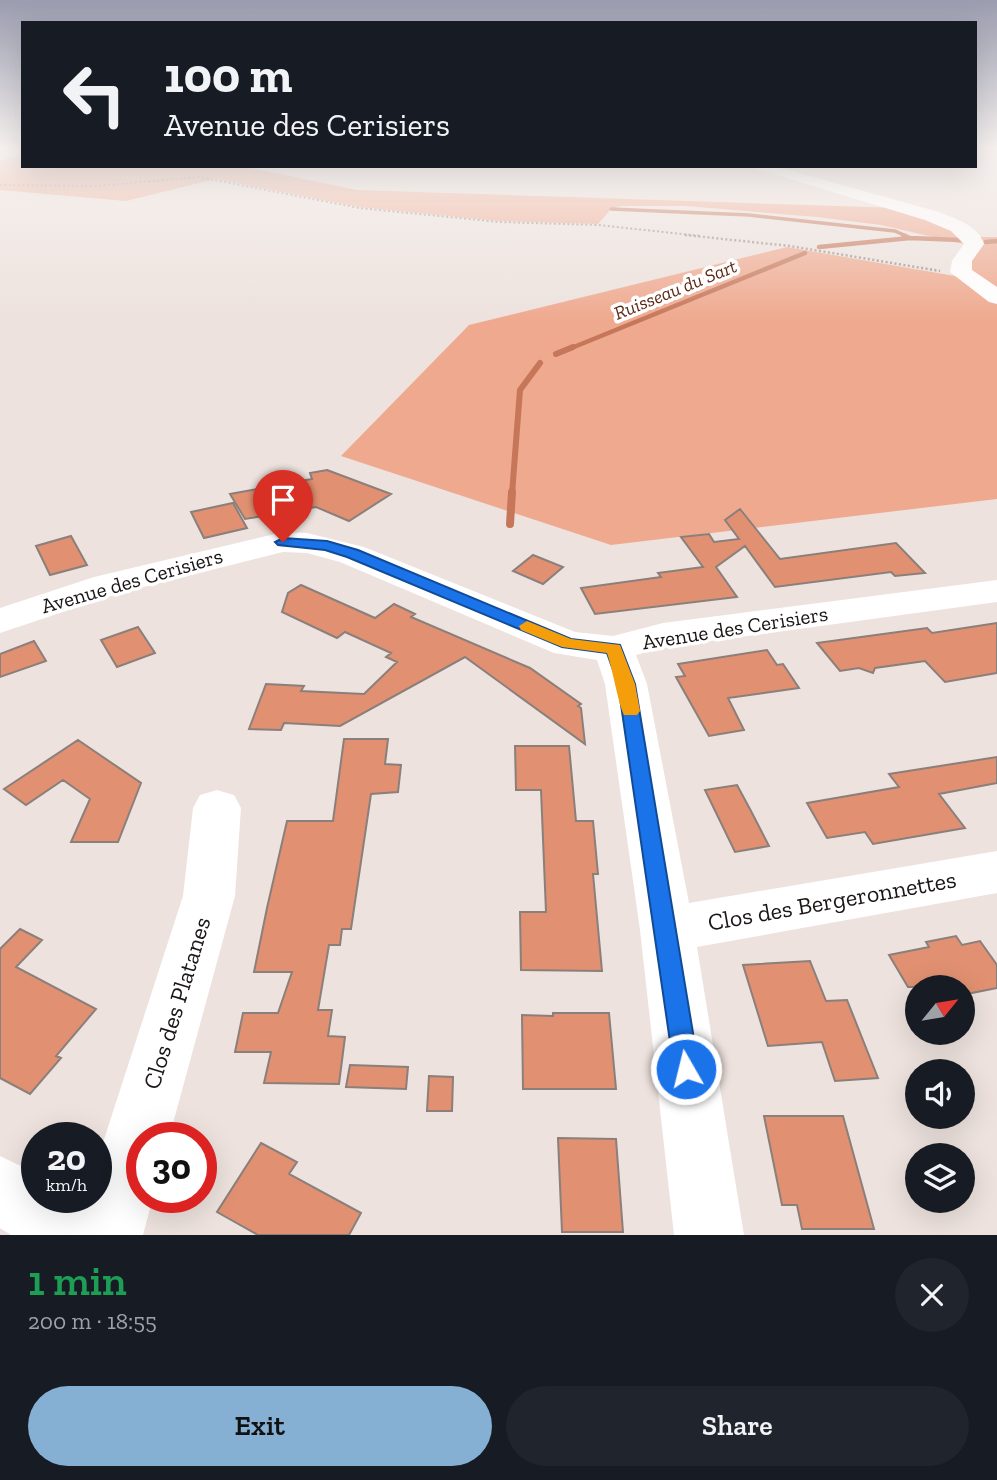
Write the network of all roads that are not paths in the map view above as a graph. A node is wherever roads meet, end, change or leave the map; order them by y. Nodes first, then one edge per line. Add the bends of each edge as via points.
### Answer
1 (894, 206) edge
2 (997, 297) edge
3 (997, 590) edge
4 (0, 621) edge
5 (614, 649) junction
6 (217, 808) dead end
7 (997, 872) edge
8 (667, 930) junction
9 (0, 1190) edge
10 (75, 1235) edge
11 (108, 1235) edge
12 (709, 1235) edge

1 - 2 street via 958,227 974,241 960,267
3 - 5 street, Avenue des Cerisiers via 663,635
4 - 5 street, Avenue des Cerisiers via 107,585 283,542 307,543 352,554 568,644
5 - 8 street via 626,684
6 - 11 street, Clos des Platanes via 209,896
7 - 8 street, Clos des Bergeronnettes
8 - 12 street
9 - 10 street

